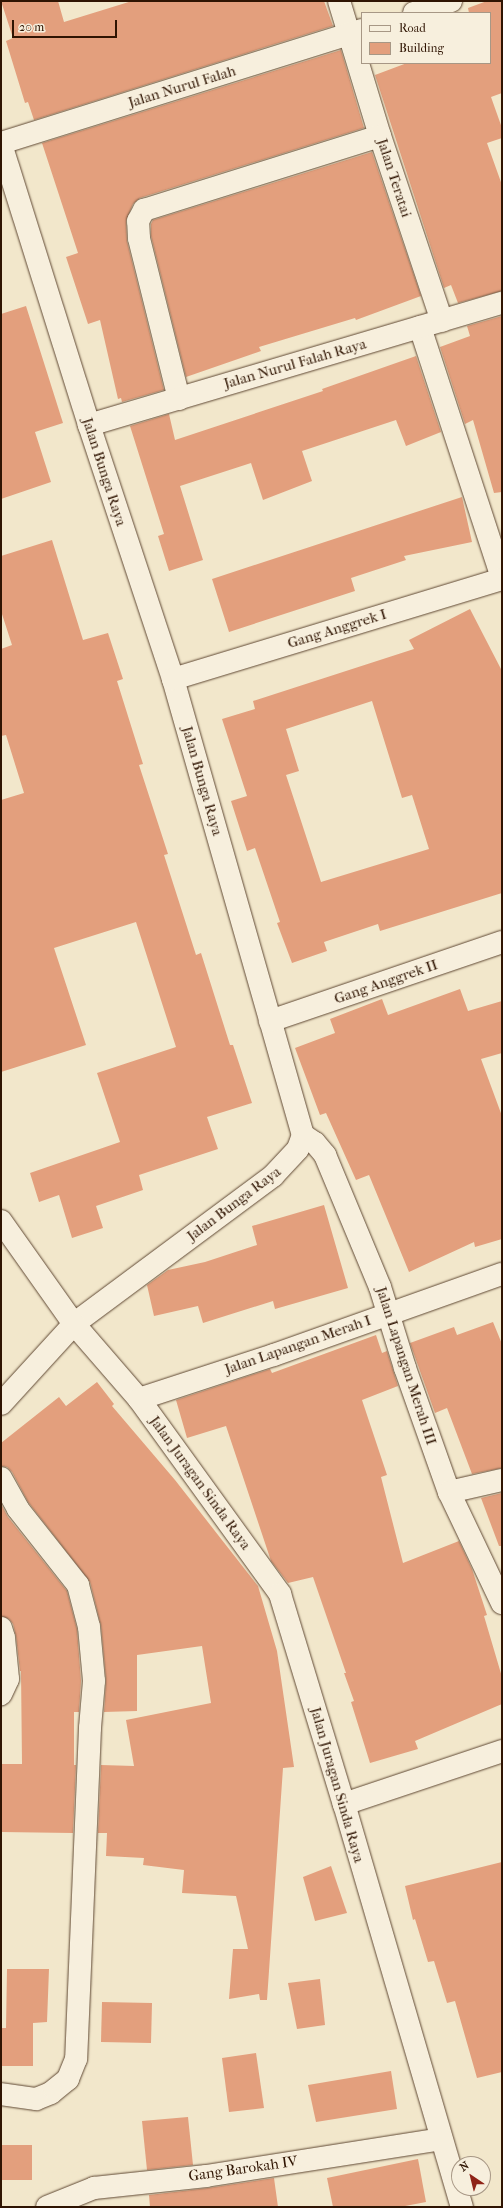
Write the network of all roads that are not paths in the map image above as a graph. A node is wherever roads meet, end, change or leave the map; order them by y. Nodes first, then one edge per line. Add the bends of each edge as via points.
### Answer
1 (339, 1) edge
2 (451, 1) edge
3 (417, 12) edge
4 (356, 32) edge
5 (361, 54) edge
6 (363, 64) edge
7 (380, 136) junction
8 (1, 144) edge
9 (502, 303) edge
10 (442, 321) junction
11 (420, 327) junction
12 (179, 399) junction
13 (88, 425) junction
14 (502, 579) edge
15 (173, 679) junction
16 (502, 942) edge
17 (270, 1021) junction
18 (303, 1135) junction
19 (1, 1222) edge
20 (502, 1274) edge
21 (388, 1314) junction
22 (74, 1324) junction
23 (139, 1399) junction
24 (1, 1404) edge
25 (1, 1478) edge
26 (502, 1480) edge
27 (449, 1492) junction
28 (502, 1603) edge
29 (1, 1628) edge
30 (1, 1694) edge
31 (502, 1751) edge
32 (344, 1804) junction
33 (1, 2094) edge
34 (441, 2140) junction
35 (47, 2207) edge
36 (462, 2207) edge

1 - 4 street, Jalan Teratai
2 - 3 street
4 - 5 street, Jalan Teratai
4 - 8 street, Jalan Nurul Falah
6 - 7 street, Jalan Teratai
7 - 10 street, Jalan Teratai
7 - 12 street via 144,210 138,222 139,238
8 - 13 street, Jalan Bunga Raya
9 - 10 street, Jalan Nurul Falah Raya
10 - 11 street, Jalan Nurul Falah Raya
11 - 12 street, Jalan Nurul Falah Raya
11 - 14 street
12 - 13 street, Jalan Nurul Falah Raya
13 - 15 street, Jalan Bunga Raya
14 - 15 street, Gang Anggrek I
15 - 17 street, Jalan Bunga Raya
16 - 17 street, Gang Anggrek II
17 - 18 street, Jalan Bunga Raya
18 - 21 street, Jalan Lapangan Merah III via 315,1143 325,1156 380,1286
18 - 22 street, Jalan Bunga Raya via 298,1149 273,1176
19 - 22 street, Jalan Juragan Sinda Raya
20 - 21 street, Jalan Lapangan Merah I
21 - 23 street, Jalan Lapangan Merah I
21 - 27 street, Jalan Lapangan Merah III
22 - 23 street, Jalan Juragan Sinda Raya
22 - 24 street, Jalan Bunga Raya
23 - 32 street, Jalan Juragan Sinda Raya via 280,1594
25 - 33 street via 18,1509 78,1585 89,1627 94,1681 76,2059 68,2079 51,2093 36,2099
26 - 27 street
27 - 28 street, Jalan Lapangan Merah III
29 - 30 street via 8,1679
31 - 32 street
32 - 34 street, Jalan Juragan Sinda Raya
34 - 35 street, Gang Barokah IV via 206,2176 94,2188
34 - 36 street, Jalan Juragan Sinda Raya

